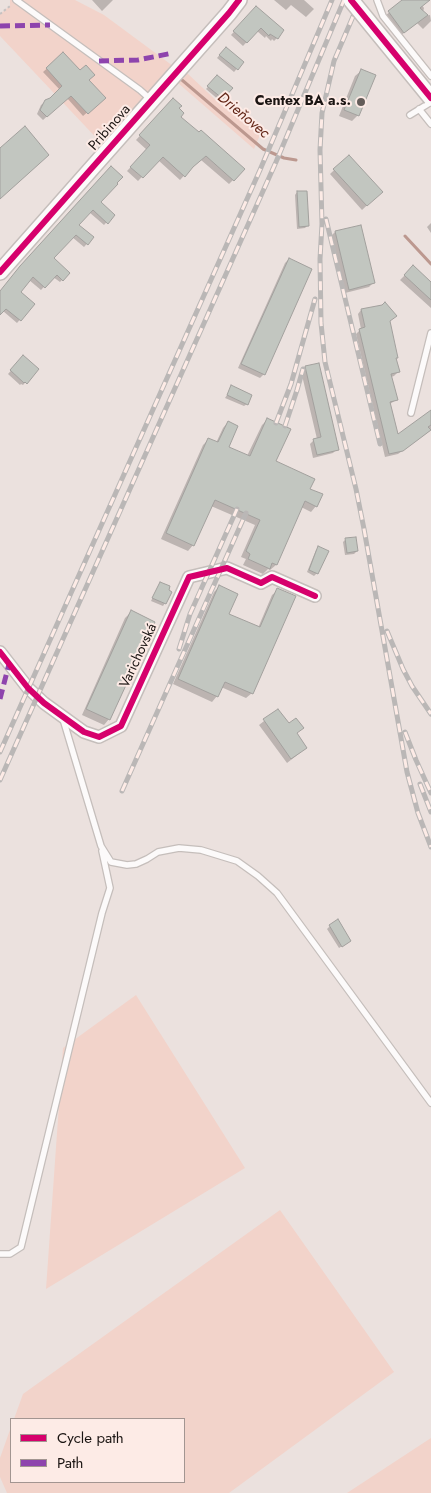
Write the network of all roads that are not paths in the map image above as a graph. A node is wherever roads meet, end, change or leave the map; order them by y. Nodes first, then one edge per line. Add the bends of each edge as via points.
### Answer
1 (15, 0) edge
2 (239, 0) edge
3 (351, 0) edge
4 (377, 0) edge
5 (431, 76) edge
6 (152, 100) junction
7 (431, 100) edge
8 (419, 109) junction
9 (410, 115) dead end
10 (431, 124) edge
11 (0, 272) edge
12 (431, 333) edge
13 (411, 413) dead end
14 (315, 596) dead end
15 (0, 652) edge
16 (62, 717) junction
17 (101, 846) junction
18 (431, 1103) edge
19 (0, 1254) edge

1 - 6 lane
2 - 6 street, Pribinova
3 - 7 street, bridge
4 - 5 lane via 383,16
6 - 11 street, Pribinova
7 - 8 lane
8 - 9 lane
8 - 10 lane
12 - 13 lane
14 - 16 street, Varichovská via 272,577 260,583 227,568 189,577 121,726 99,737 84,732
15 - 16 street, Varichovská via 28,688
16 - 17 lane
17 - 18 lane via 111,862 127,866 158,852 179,848 201,850 236,861 258,876 277,893
17 - 19 lane via 110,888 22,1248 10,1254

